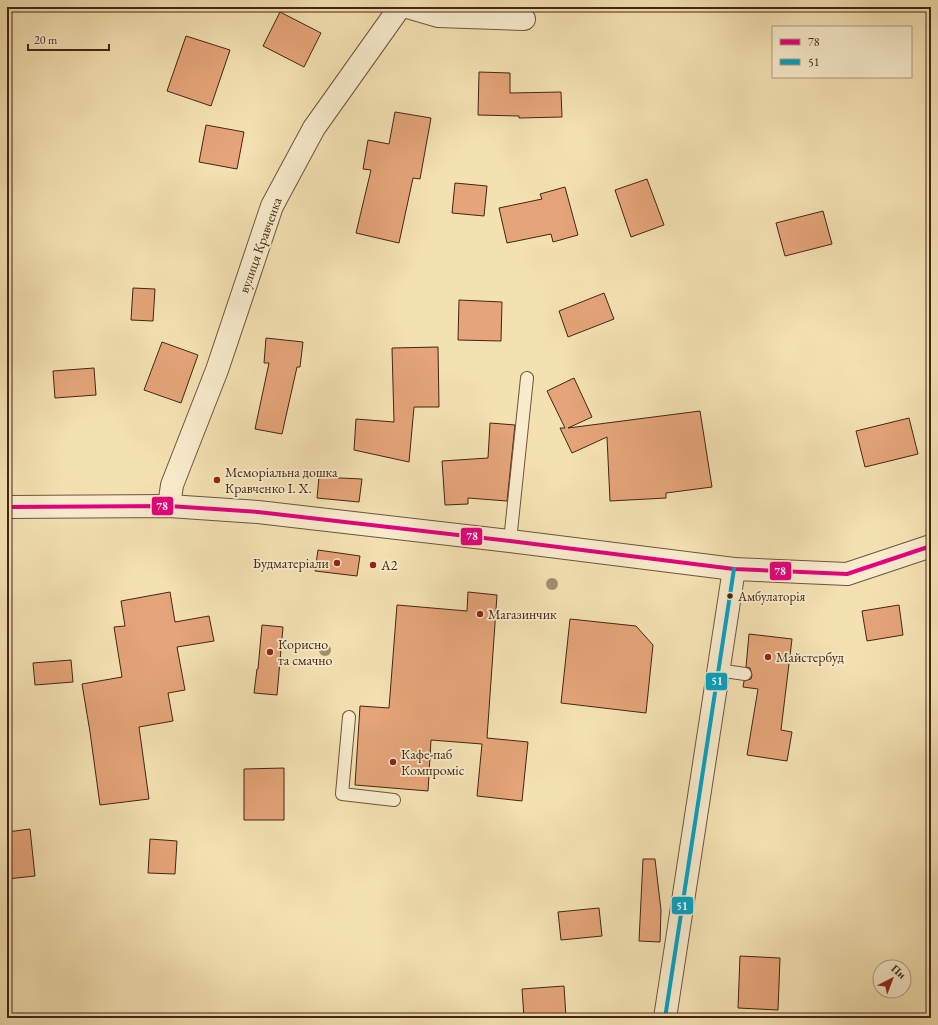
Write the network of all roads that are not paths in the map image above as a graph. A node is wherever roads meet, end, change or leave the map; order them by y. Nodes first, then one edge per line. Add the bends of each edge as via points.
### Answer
1 (400, 7) edge
2 (407, 7) edge
3 (524, 19) dead end
4 (527, 378) dead end
5 (169, 506) junction
6 (7, 507) edge
7 (510, 541) junction
8 (931, 546) edge
9 (734, 569) junction
10 (718, 670) junction
11 (745, 674) dead end
12 (349, 717) dead end
13 (394, 800) dead end
14 (665, 1018) edge

1 - 5 street, вулиця Кравченка via 314,128 272,206 217,370 172,485
2 - 3 street via 438,16
4 - 7 lane
5 - 6 street
5 - 7 street via 258,512
7 - 9 street
8 - 9 street via 847,574
9 - 10 street
10 - 11 lane
10 - 14 street
12 - 13 lane via 342,794

